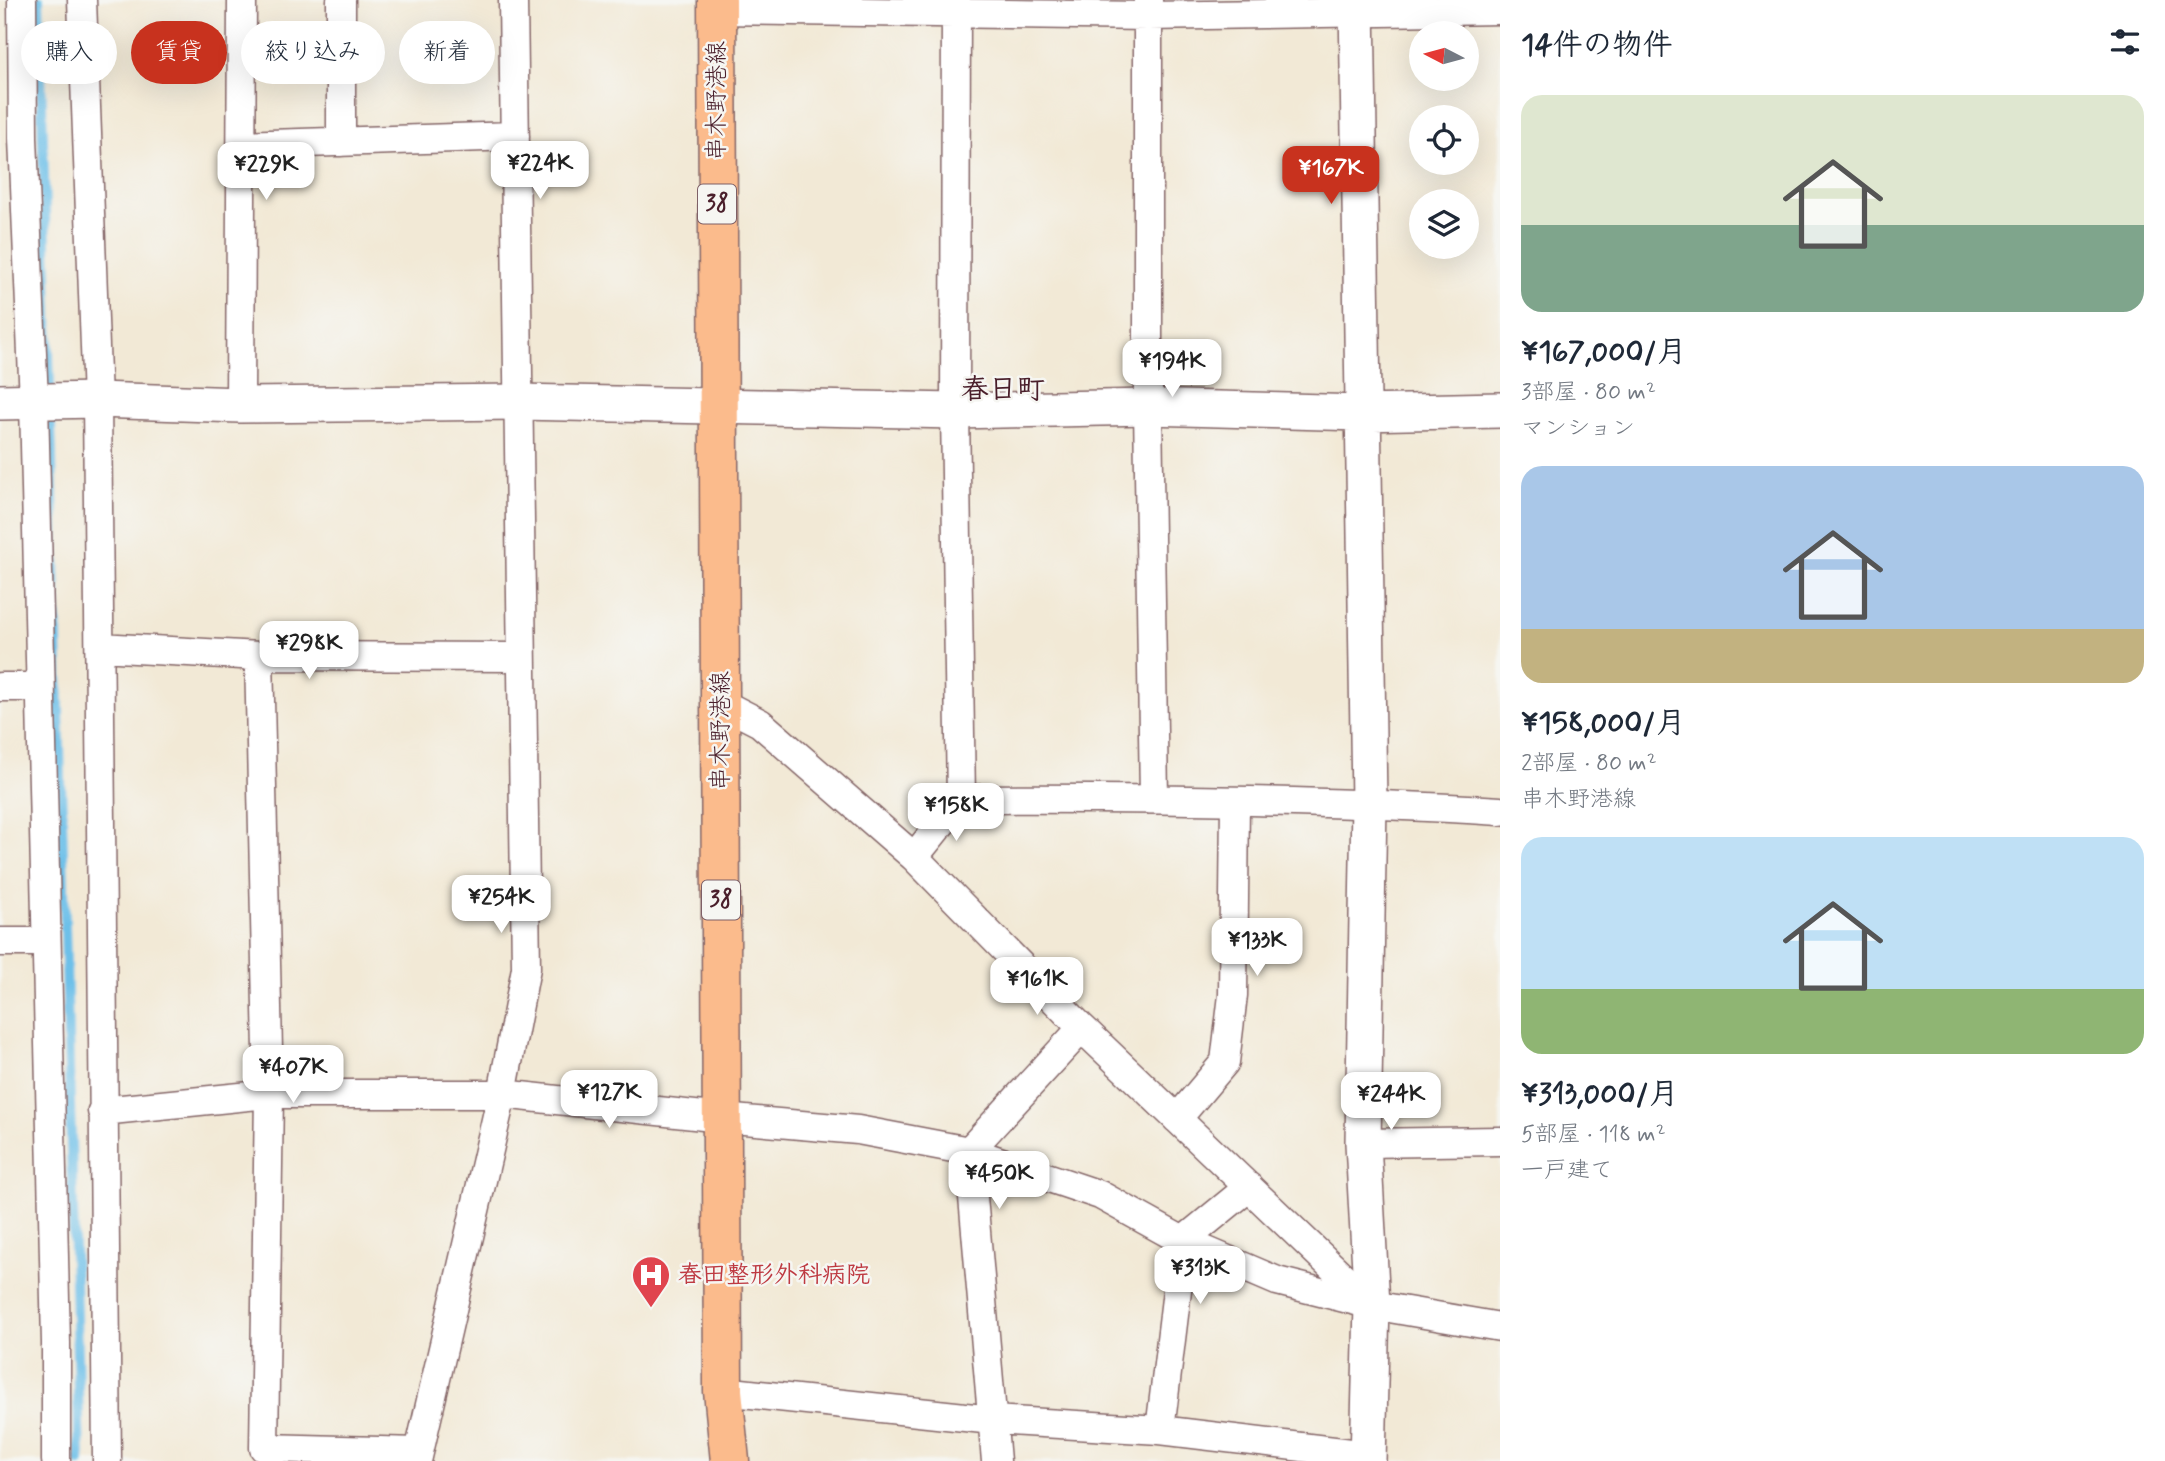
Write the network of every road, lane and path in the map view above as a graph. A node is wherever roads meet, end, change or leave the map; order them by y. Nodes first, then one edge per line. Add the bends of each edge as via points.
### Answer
1 (22, 0) edge
2 (82, 0) edge
3 (242, 0) edge
4 (341, 0) edge
5 (513, 0) edge
6 (717, 5) edge
7 (956, 7) edge
8 (1357, 7) edge
9 (1148, 8) edge
10 (1500, 10) edge
11 (515, 136) junction
12 (11, 138) edge
13 (341, 142) junction
14 (242, 145) junction
15 (97, 400) junction
16 (0, 402) edge
17 (34, 402) junction
18 (518, 402) junction
19 (240, 405) junction
20 (1148, 407) junction
21 (718, 408) junction
22 (1500, 410) edge
23 (955, 411) junction
24 (1362, 413) junction
25 (100, 646) junction
26 (259, 656) junction
27 (520, 657) junction
28 (0, 687) edge
29 (40, 687) junction
30 (721, 703) junction
31 (1154, 798) junction
32 (961, 799) junction
33 (1235, 802) junction
34 (1369, 803) junction
35 (1500, 811) edge
36 (914, 857) junction
37 (0, 942) edge
38 (46, 942) junction
39 (1082, 1028) junction
40 (269, 1094) junction
41 (502, 1094) junction
42 (102, 1111) junction
43 (722, 1118) junction
44 (1177, 1119) junction
45 (1500, 1141) edge
46 (1363, 1143) junction
47 (969, 1151) junction
48 (1249, 1187) junction
49 (1183, 1241) junction
50 (1372, 1305) junction
51 (1500, 1327) edge
52 (723, 1391) junction
53 (993, 1420) junction
54 (1160, 1430) junction
55 (418, 1456) edge
56 (1368, 1458) edge
57 (56, 1461) edge
58 (107, 1461) edge
59 (730, 1461) edge
60 (996, 1461) edge

1 - 12 street
2 - 15 street
3 - 14 street
4 - 13 street
5 - 11 street
6 - 7 street
6 - 21 main road, 串木野港線 / 38
7 - 9 street
7 - 23 street
8 - 9 street
8 - 10 street
8 - 24 street
9 - 20 street
11 - 13 street
11 - 18 street
12 - 17 street
13 - 14 street
14 - 19 street
15 - 17 street
15 - 19 street
15 - 25 street
16 - 17 street
17 - 29 street
18 - 19 street
18 - 21 street
18 - 27 street
20 - 23 street
20 - 24 street
20 - 31 street
21 - 23 street
21 - 30 main road, 串木野港線 / 38
22 - 24 street
23 - 32 street
24 - 34 street
25 - 26 street
25 - 42 street
26 - 27 street
26 - 40 street
27 - 41 street via 526,968
28 - 29 street
29 - 38 street
30 - 36 street via 760,723
30 - 43 main road, 串木野港線 / 38
31 - 32 street
31 - 33 street
32 - 36 street
33 - 34 street
33 - 44 street via 1233,995 1225,1062
34 - 35 street
34 - 46 street
36 - 39 street
37 - 38 street
38 - 57 street
39 - 44 street
39 - 47 street
40 - 41 street
40 - 42 street
40 - 55 street via 264,1448
41 - 43 street
41 - 55 street
42 - 58 street
43 - 47 street via 858,1130
43 - 52 main road, 串木野港線 / 38
44 - 48 street
45 - 46 street
46 - 50 street
47 - 49 street via 1100,1195
47 - 53 street
48 - 49 street
48 - 50 street
49 - 50 street via 1277,1280
49 - 54 street
50 - 51 street
50 - 56 street
52 - 53 street
52 - 59 main road, 串木野港線 / 38
53 - 54 street
53 - 60 street
54 - 56 street

